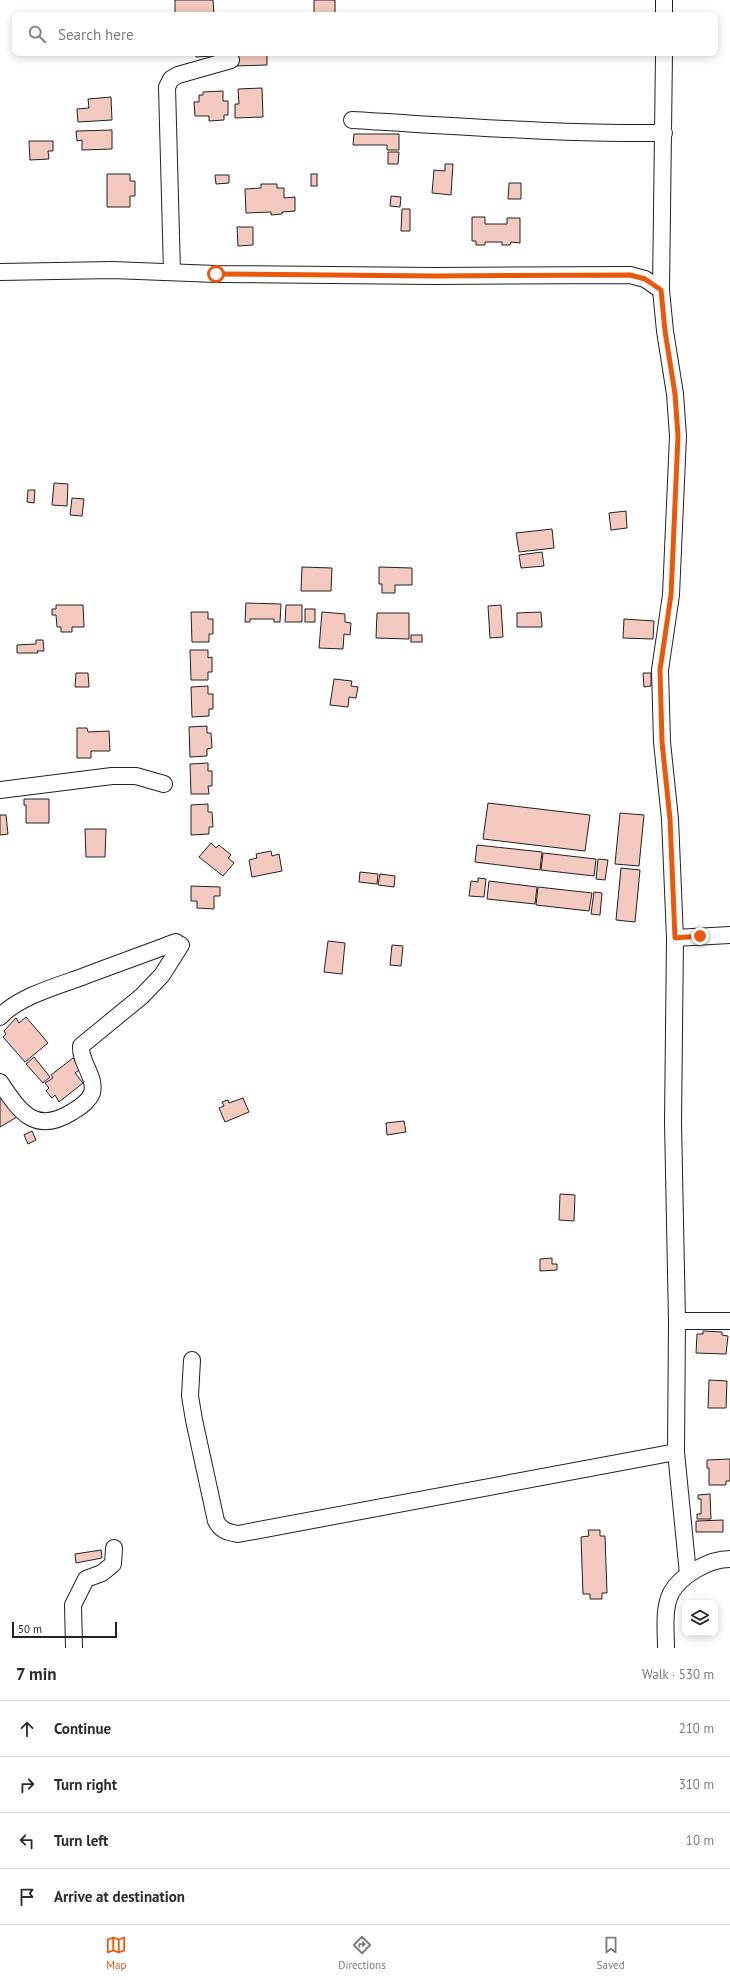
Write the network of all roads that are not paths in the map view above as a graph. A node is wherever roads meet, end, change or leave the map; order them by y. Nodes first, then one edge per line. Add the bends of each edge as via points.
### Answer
1 (664, 0) edge
2 (664, 12) edge
3 (664, 56) edge
4 (231, 60) dead end
5 (352, 120) dead end
6 (664, 133) junction
7 (0, 272) edge
8 (172, 272) junction
9 (661, 290) junction
10 (164, 784) dead end
11 (0, 790) edge
12 (730, 935) edge
13 (675, 938) junction
14 (0, 1017) edge
15 (0, 1082) edge
16 (677, 1321) junction
17 (730, 1321) edge
18 (192, 1360) dead end
19 (676, 1452) junction
20 (114, 1548) dead end
21 (730, 1559) edge
22 (688, 1574) junction
23 (74, 1648) edge
24 (666, 1648) edge

1 - 2 street
3 - 6 street
4 - 8 street via 178,75 171,79 167,87
5 - 6 street via 507,129
6 - 9 street
7 - 8 street
8 - 9 street via 434,276 630,275 645,279
9 - 13 street via 678,436 671,595 660,670 662,742 670,819
10 - 11 street via 136,776 112,776
12 - 13 street
13 - 16 street via 673,1122
14 - 15 street via 5,1011 24,1000 49,989 178,943 162,975 142,996 81,1046 81,1054 93,1084 91,1095 80,1107 60,1119 45,1122 32,1120 20,1111
16 - 17 street
16 - 19 street
18 - 19 street via 190,1396 216,1521 219,1528 224,1531 238,1534
19 - 22 street
20 - 23 street via 113,1564 102,1573 86,1579 73,1605
21 - 22 street via 707,1563
22 - 24 street via 671,1593 666,1613

